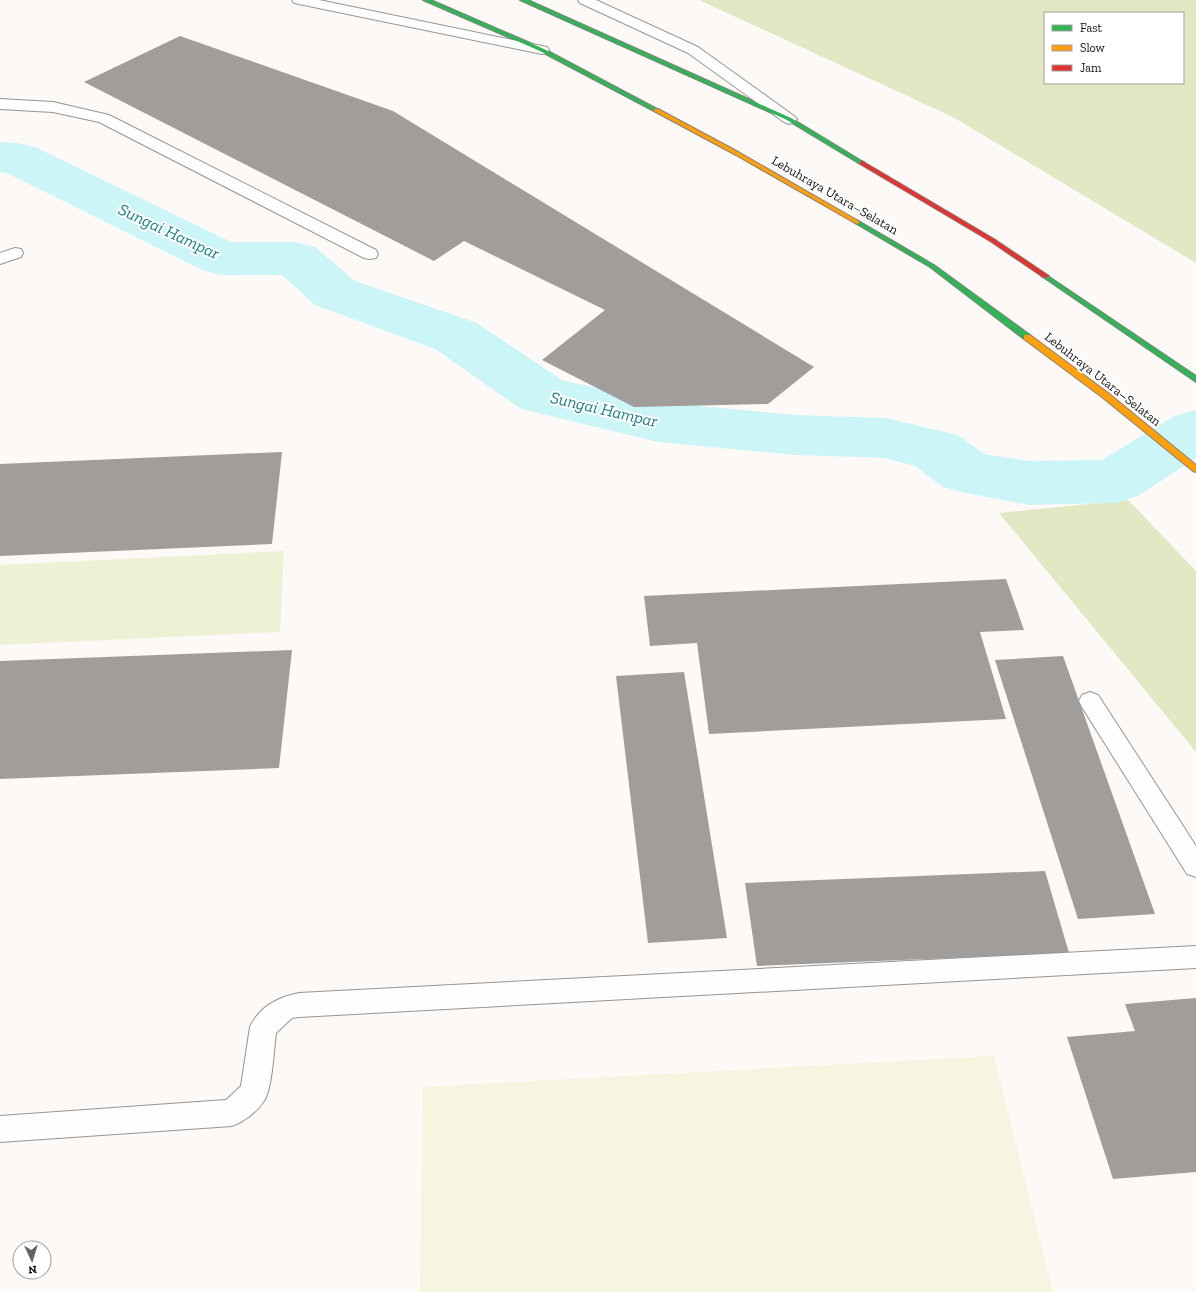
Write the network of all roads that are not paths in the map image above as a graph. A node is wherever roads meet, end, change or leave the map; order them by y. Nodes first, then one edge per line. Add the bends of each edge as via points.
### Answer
1 (299, 0) edge
2 (426, 0) edge
3 (523, 0) edge
4 (585, 0) edge
5 (542, 50) junction
6 (0, 104) edge
7 (788, 119) junction
8 (370, 254) dead end
9 (1196, 380) edge
10 (1196, 469) edge
11 (1090, 701) dead end
12 (1196, 867) edge
13 (1196, 957) edge
14 (0, 1129) edge

1 - 5 lane
2 - 5 highway, Lebuhraya Utara–Selatan
3 - 7 highway
4 - 7 lane via 693,50
5 - 10 highway, Lebuhraya Utara–Selatan via 738,154 932,266 1105,395
6 - 8 lane via 53,107 104,118
7 - 9 highway via 992,240
11 - 12 lane
13 - 14 lane via 299,1005 284,1008 263,1027 254,1092 232,1113

